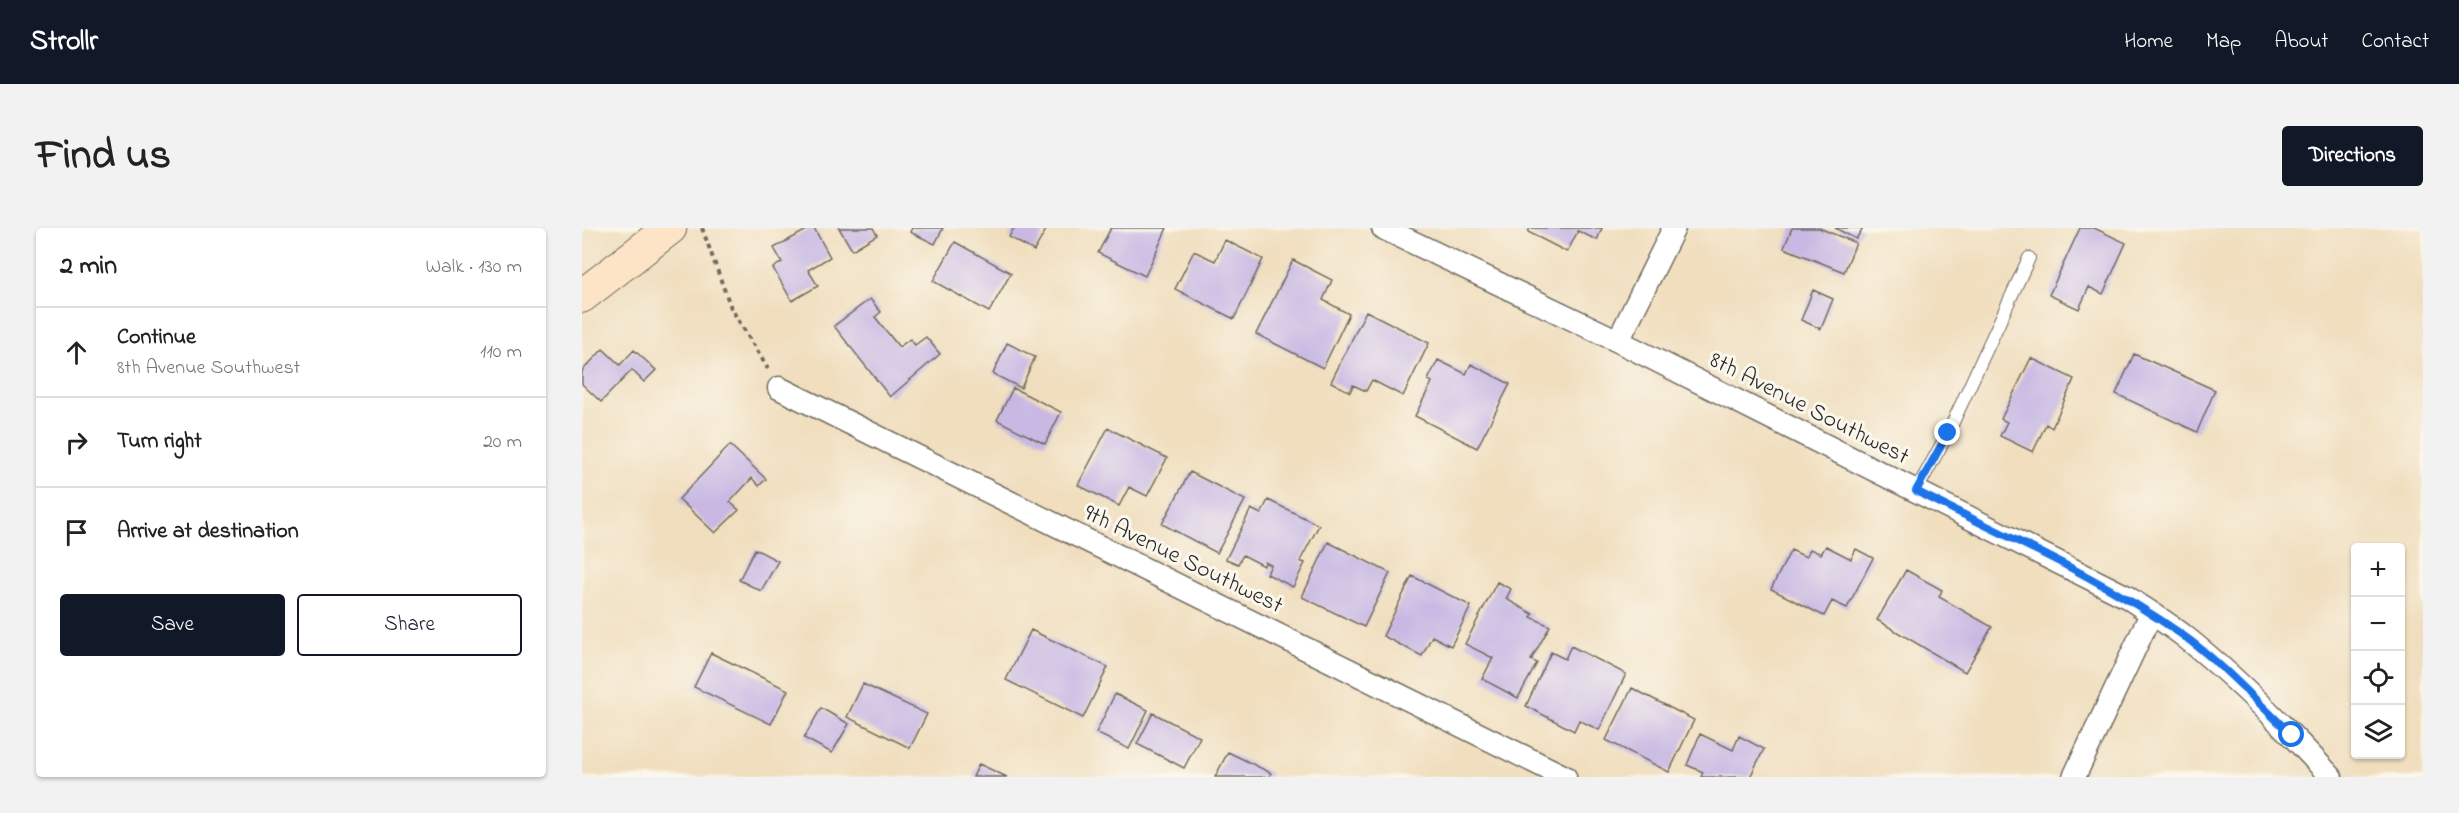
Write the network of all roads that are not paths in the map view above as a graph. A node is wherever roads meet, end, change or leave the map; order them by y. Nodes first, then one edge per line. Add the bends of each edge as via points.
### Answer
1 (670, 228) edge
2 (1383, 228) edge
3 (1674, 228) edge
4 (2029, 258) dead end
5 (582, 296) edge
6 (1618, 341) junction
7 (779, 388) road end
8 (1916, 491) junction
9 (2151, 614) junction
10 (1565, 777) edge
11 (2074, 777) edge
12 (2331, 777) edge

1 - 5 main road
2 - 6 street, 8th Avenue Southwest
3 - 6 street
4 - 8 lane via 1948,433
6 - 8 street, 8th Avenue Southwest
7 - 10 street, 9th Avenue Southwest
8 - 9 street, 8th Avenue Southwest via 2127,597
9 - 11 street
9 - 12 street, 8th Avenue Southwest via 2207,655

